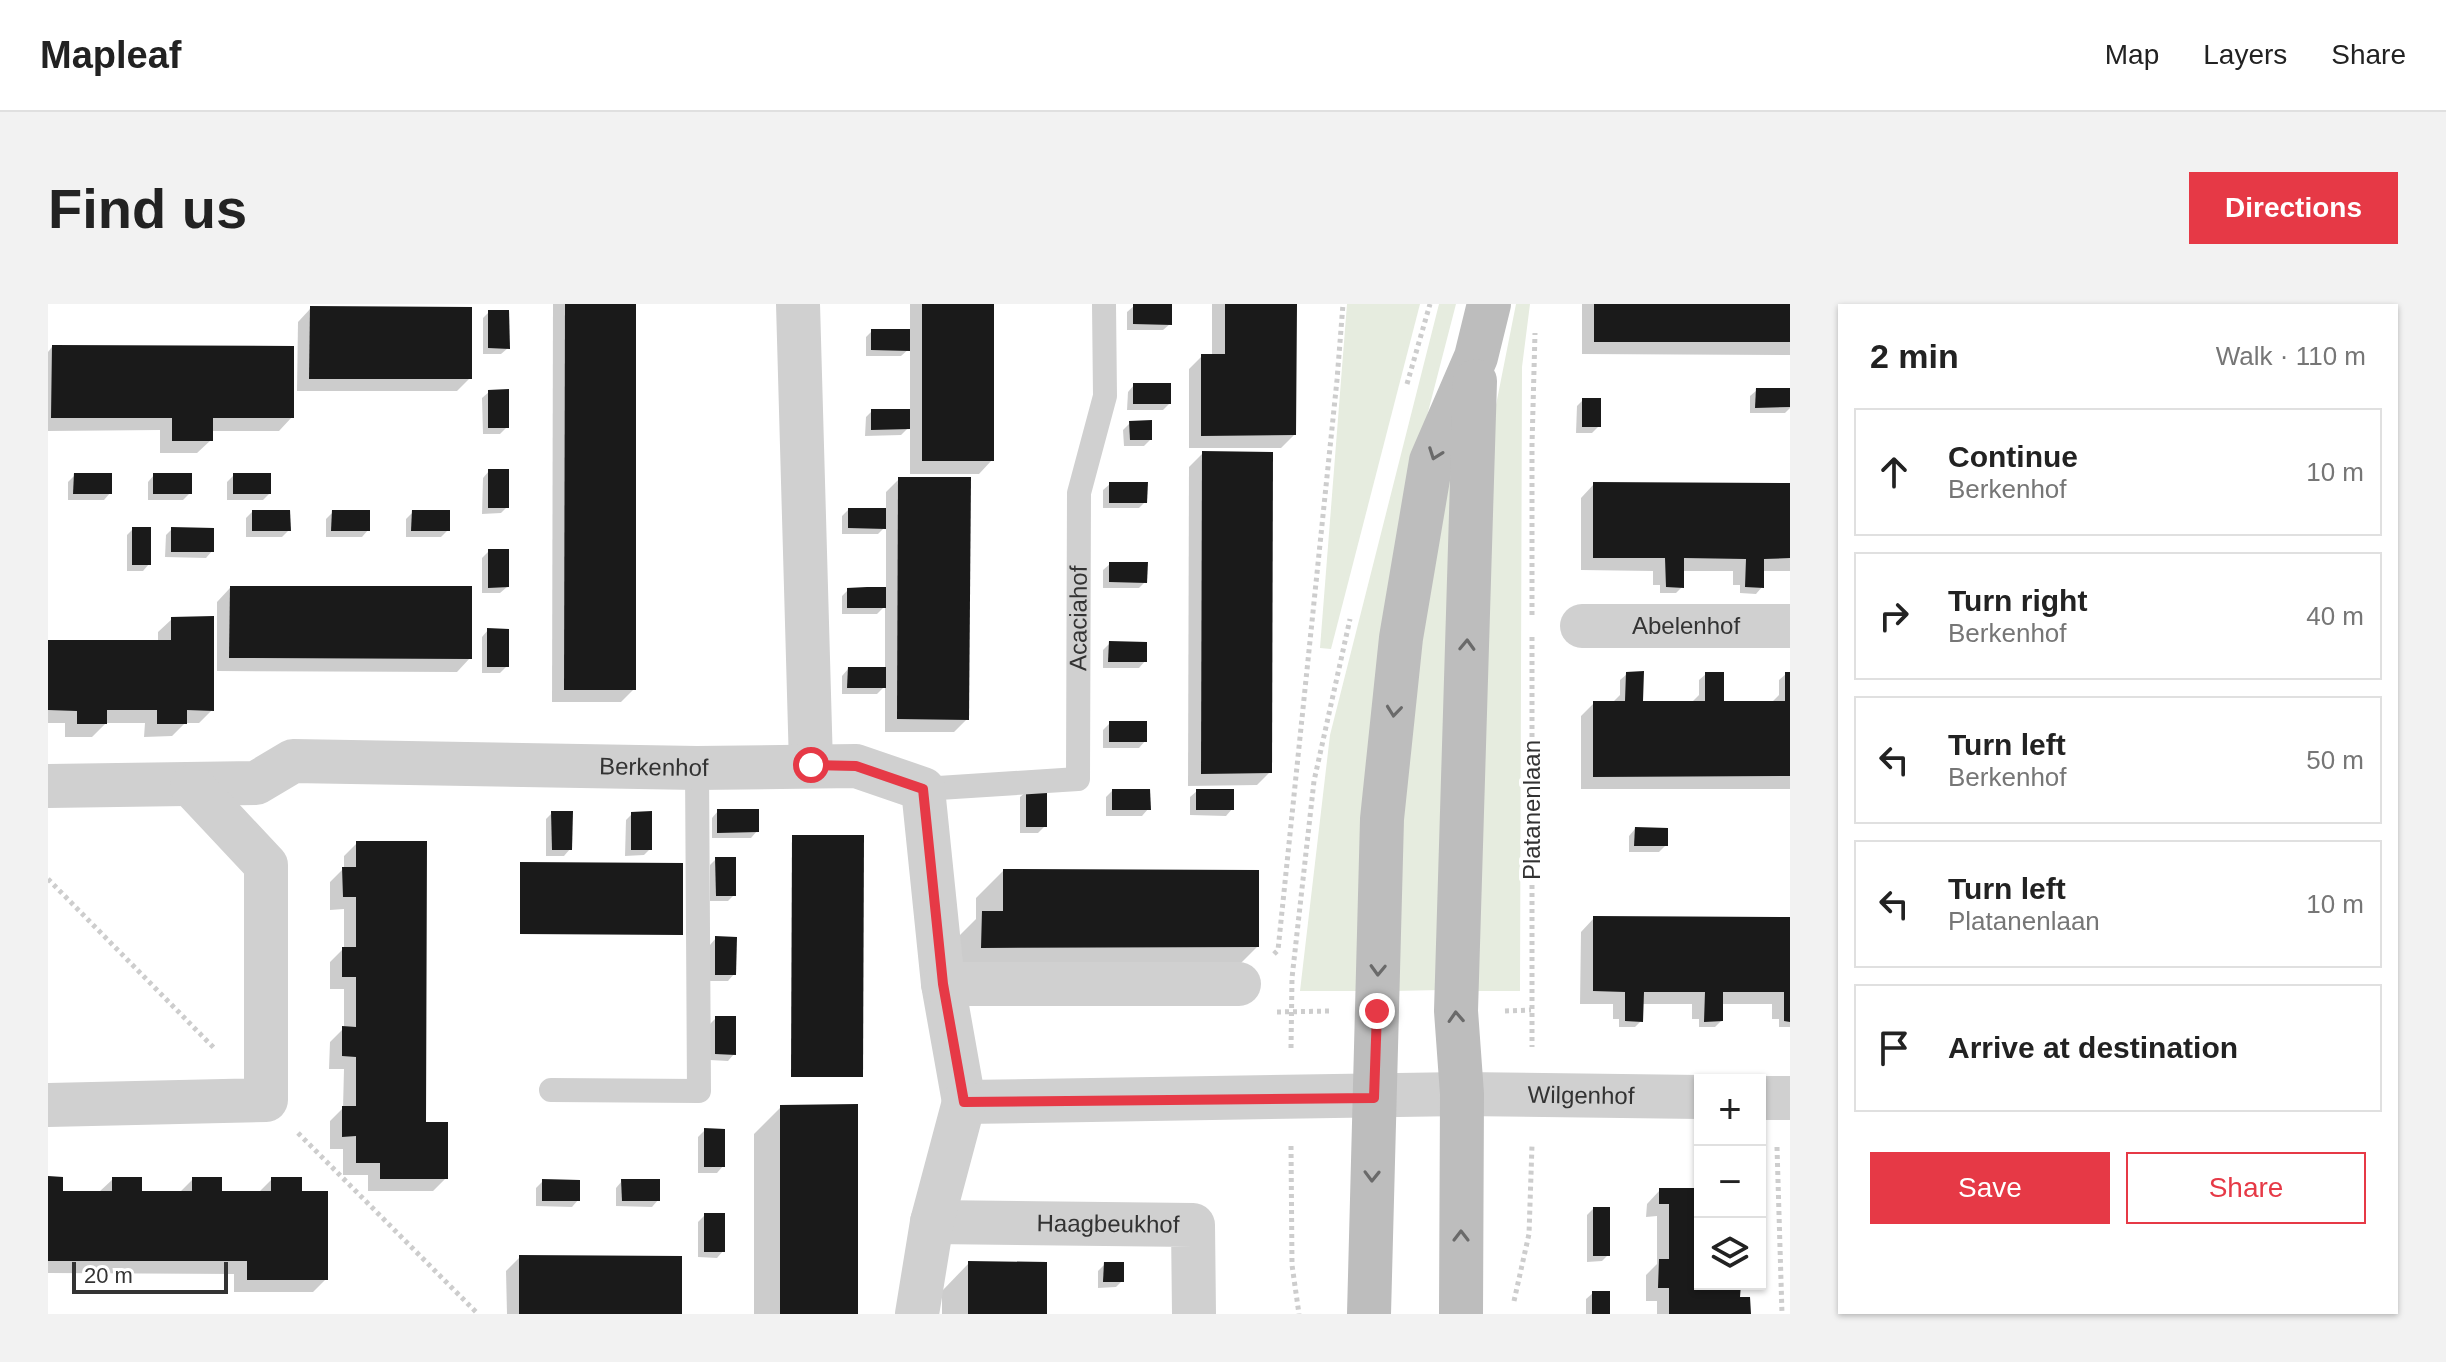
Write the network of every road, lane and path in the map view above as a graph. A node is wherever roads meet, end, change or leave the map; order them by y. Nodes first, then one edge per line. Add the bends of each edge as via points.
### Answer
1 (798, 304) edge
2 (1104, 304) edge
3 (1343, 304) edge
4 (1489, 304) edge
5 (1536, 328) dead end
6 (1476, 357) junction
7 (1582, 626) dead end
8 (1790, 626) edge
9 (811, 765) junction
10 (697, 768) junction
11 (48, 786) edge
12 (192, 786) junction
13 (923, 789) junction
14 (943, 984) junction
15 (1239, 984) joint
16 (551, 1090) dead end
17 (1462, 1094) junction
18 (1534, 1095) junction
19 (1694, 1097) edge
20 (1374, 1098) junction
21 (1775, 1098) edge
22 (964, 1102) junction
23 (48, 1105) edge
24 (932, 1222) junction
25 (917, 1314) edge
26 (1194, 1314) edge
27 (1369, 1314) edge
28 (1461, 1314) edge
29 (1511, 1314) edge
30 (1782, 1314) edge

1 - 9 street
2 - 13 lane, Acaciahof via 1105,396 1079,493 1078,779
3 - 15 path via 1278,950
4 - 6 street
5 - 18 path, Platanenlaan
17 -> 6 street via 1456,1011
6 -> 20 street via 1431,461 1401,638 1382,819
7 - 8 street, Abelenhof
9 - 10 street, Berkenhof
9 - 13 street, Berkenhof via 856,766
10 - 12 street, Berkenhof via 293,761 256,783
10 - 16 lane via 699,1091
11 - 12 street, Berkenhof
12 - 23 street via 266,865 266,1100
13 - 14 street
14 - 15 street
14 - 22 street
17 - 18 street, Wilgenhof
17 - 20 street
28 -> 17 street
18 - 19 street, Wilgenhof
18 - 29 path, Platanenlaan via 1529,1234
20 - 22 street
20 -> 27 street
21 - 30 path
22 - 24 street
24 - 25 street
24 - 26 street, Haagbeukhof via 1193,1225

